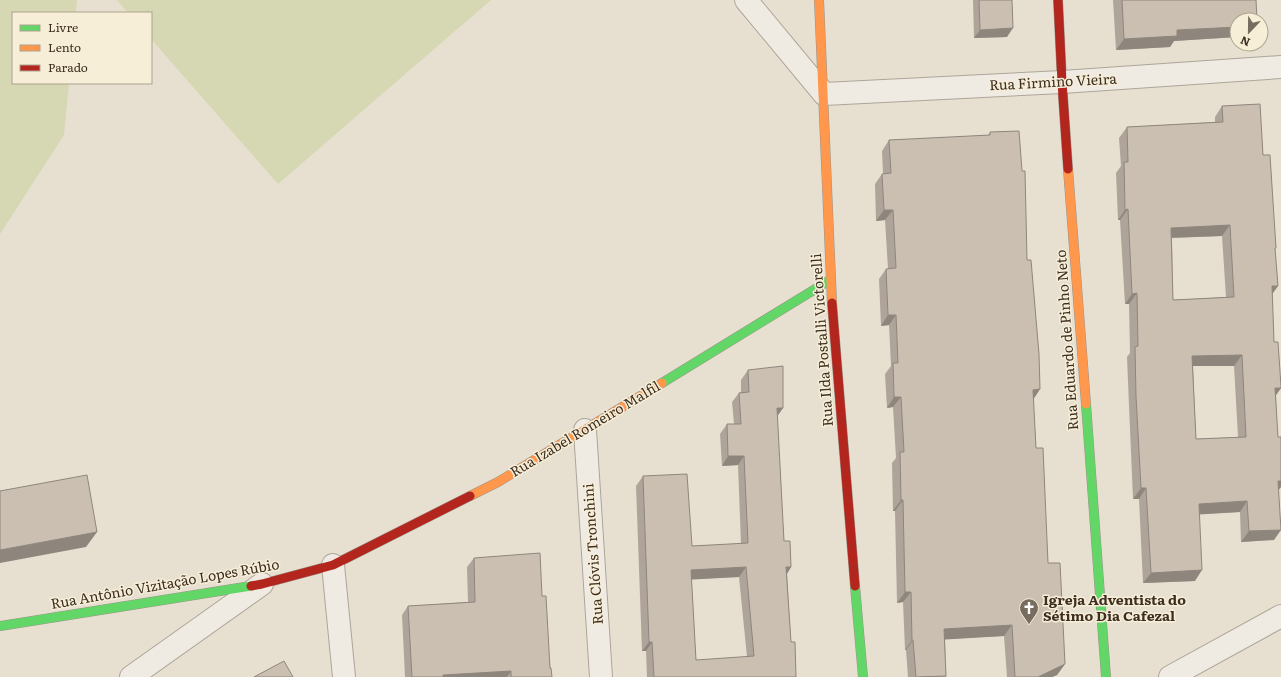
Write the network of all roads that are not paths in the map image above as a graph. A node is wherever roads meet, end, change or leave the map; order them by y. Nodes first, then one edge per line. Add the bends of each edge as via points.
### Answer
1 (746, 0) edge
2 (819, 0) edge
3 (1058, 0) edge
4 (1281, 67) edge
5 (1062, 82) junction
6 (824, 94) junction
7 (830, 280) junction
8 (585, 430) junction
9 (333, 565) junction
10 (262, 584) junction
11 (1281, 616) edge
12 (0, 626) edge
13 (131, 677) edge
14 (344, 677) edge
15 (601, 677) edge
16 (863, 677) edge
17 (1106, 677) edge
18 (1170, 677) edge

1 - 6 street
2 - 6 street, Rua Ilda Postalli Victorelli
3 - 5 street, Rua Eduardo de Pinho Neto
4 - 5 street, Rua Firmino Vieira
5 - 6 street, Rua Firmino Vieira
5 - 17 street, Rua Eduardo de Pinho Neto
6 - 7 street, Rua Ilda Postalli Victorelli
7 - 8 street, Rua Izabel Romeiro Malfil
7 - 16 street, Rua Ilda Postalli Victorelli
8 - 9 street, Rua Izabel Romeiro Malfil via 498,482
8 - 15 street, Rua Clóvis Tronchini
9 - 10 street, Rua Antônio Vizitação Lopes Rúbio
9 - 14 street
10 - 12 street, Rua Antônio Vizitação Lopes Rúbio
10 - 13 street
11 - 18 street

